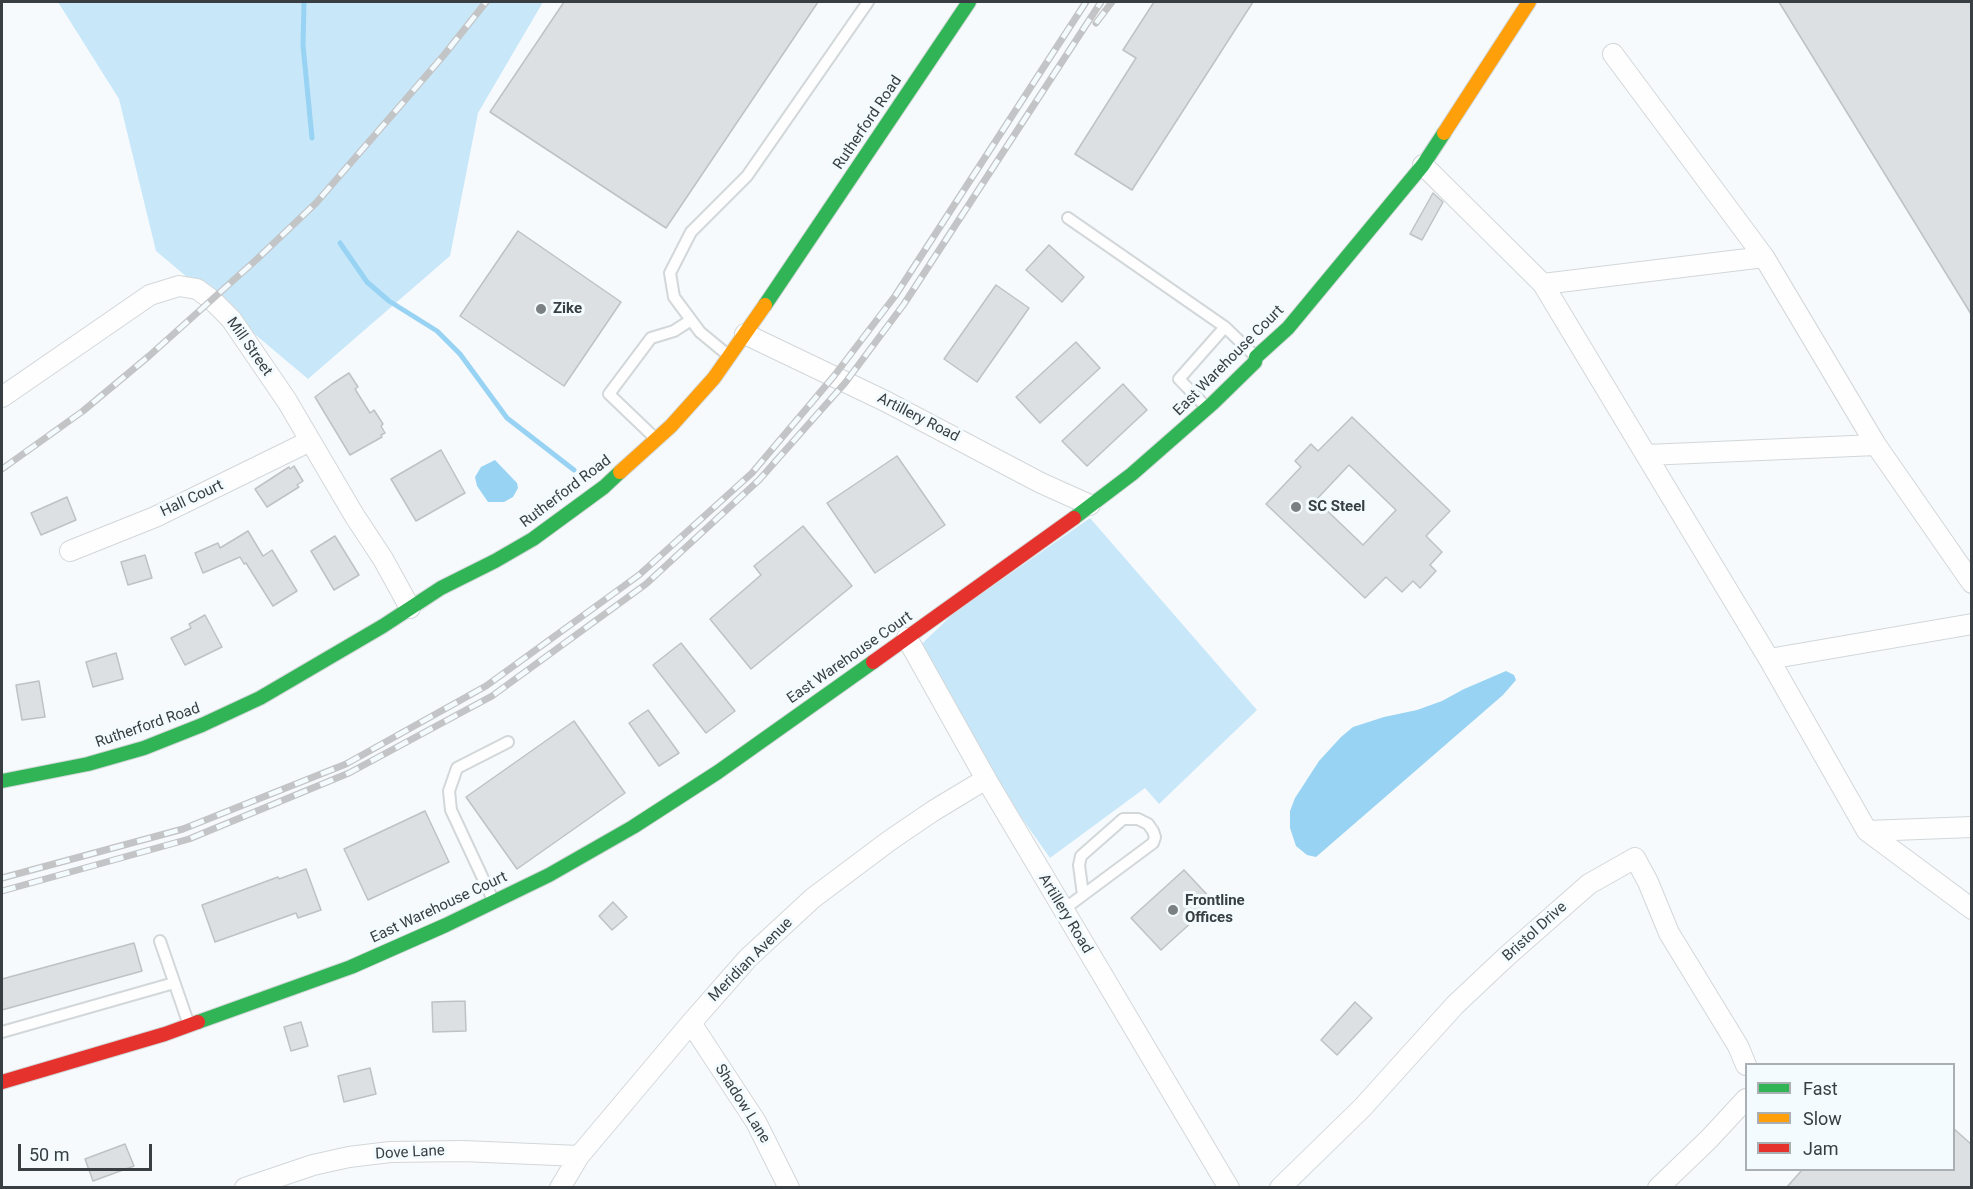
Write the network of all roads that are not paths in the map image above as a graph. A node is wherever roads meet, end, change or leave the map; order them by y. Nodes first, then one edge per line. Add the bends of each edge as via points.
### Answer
1 (867, 2) edge
2 (969, 2) edge
3 (1529, 2) edge
4 (1613, 54) dead end
5 (1424, 165) junction
6 (1068, 218) dead end
7 (1764, 257) junction
8 (1543, 284) junction
9 (691, 320) junction
10 (1226, 327) junction
11 (745, 334) junction
12 (729, 356) junction
13 (1256, 357) junction
14 (2, 397) edge
15 (1208, 408) junction
16 (656, 440) junction
17 (310, 441) junction
18 (1876, 445) junction
19 (1647, 454) junction
20 (1090, 505) junction
21 (70, 551) dead end
22 (1971, 583) edge
23 (410, 608) junction
24 (1971, 624) edge
25 (907, 638) junction
26 (1769, 659) junction
27 (508, 742) dead end
28 (986, 779) junction
29 (2, 781) edge
30 (1971, 827) edge
31 (1867, 831) junction
32 (1083, 895) junction
33 (494, 902) junction
34 (1971, 909) edge
35 (1063, 910) junction
36 (160, 941) dead end
37 (174, 983) junction
38 (691, 1023) junction
39 (189, 1026) junction
40 (2, 1032) edge
41 (1745, 1063) edge
42 (2, 1082) edge
43 (1745, 1101) edge
44 (579, 1156) junction
45 (246, 1188) edge
46 (560, 1188) edge
47 (789, 1188) edge
48 (1229, 1188) edge
49 (1280, 1188) edge
50 (1658, 1188) edge

1 - 9 lane via 747,176 691,232 670,273 674,297
2 - 11 street, Rutherford Road
3 - 5 street, East Warehouse Court
4 - 7 street
5 - 8 street
5 - 13 street, East Warehouse Court via 1288,328
6 - 10 lane
7 - 8 street
7 - 18 street
8 - 19 street
9 - 12 lane
9 - 16 lane via 674,331 651,338 609,394
10 - 13 lane
10 - 15 lane via 1179,379
11 - 12 street, Rutherford Road
11 - 20 street, Artillery Road
12 - 16 street, Rutherford Road via 714,378
13 - 15 street, East Warehouse Court
14 - 17 street, Mill Street via 150,295 179,286 191,287 231,319
15 - 20 street, East Warehouse Court
16 - 23 street, Rutherford Road via 604,487 533,539
17 - 21 street, Hall Court via 155,517
17 - 23 street, Mill Street
18 - 19 street
18 - 22 street
19 - 26 street
20 - 25 street, East Warehouse Court
23 - 29 street, Rutherford Road via 260,698 202,725 88,764
24 - 26 street
25 - 28 street, Artillery Road
25 - 33 street, East Warehouse Court via 633,827
26 - 31 street
27 - 33 lane via 457,768 449,791 451,810
28 - 35 street, Artillery Road
28 - 38 street, Meridian Avenue via 898,835 813,898 748,958
30 - 31 street
31 - 34 street
32 - 32 lane via 1153,843 1155,837 1148,824 1123,819 1081,856
32 - 35 lane
33 - 39 street, East Warehouse Court via 351,967
35 - 48 street, Artillery Road
36 - 37 lane
37 - 39 lane
37 - 40 lane
38 - 44 street, Meridian Avenue
38 - 47 street, Shadow Lane via 756,1122
39 - 42 street, East Warehouse Court
41 - 49 street, Bristol Drive via 1669,933 1635,858 1589,884 1507,956
43 - 50 street
44 - 45 street, Dove Lane via 463,1150 390,1152 313,1165
44 - 46 street, Meridian Avenue

